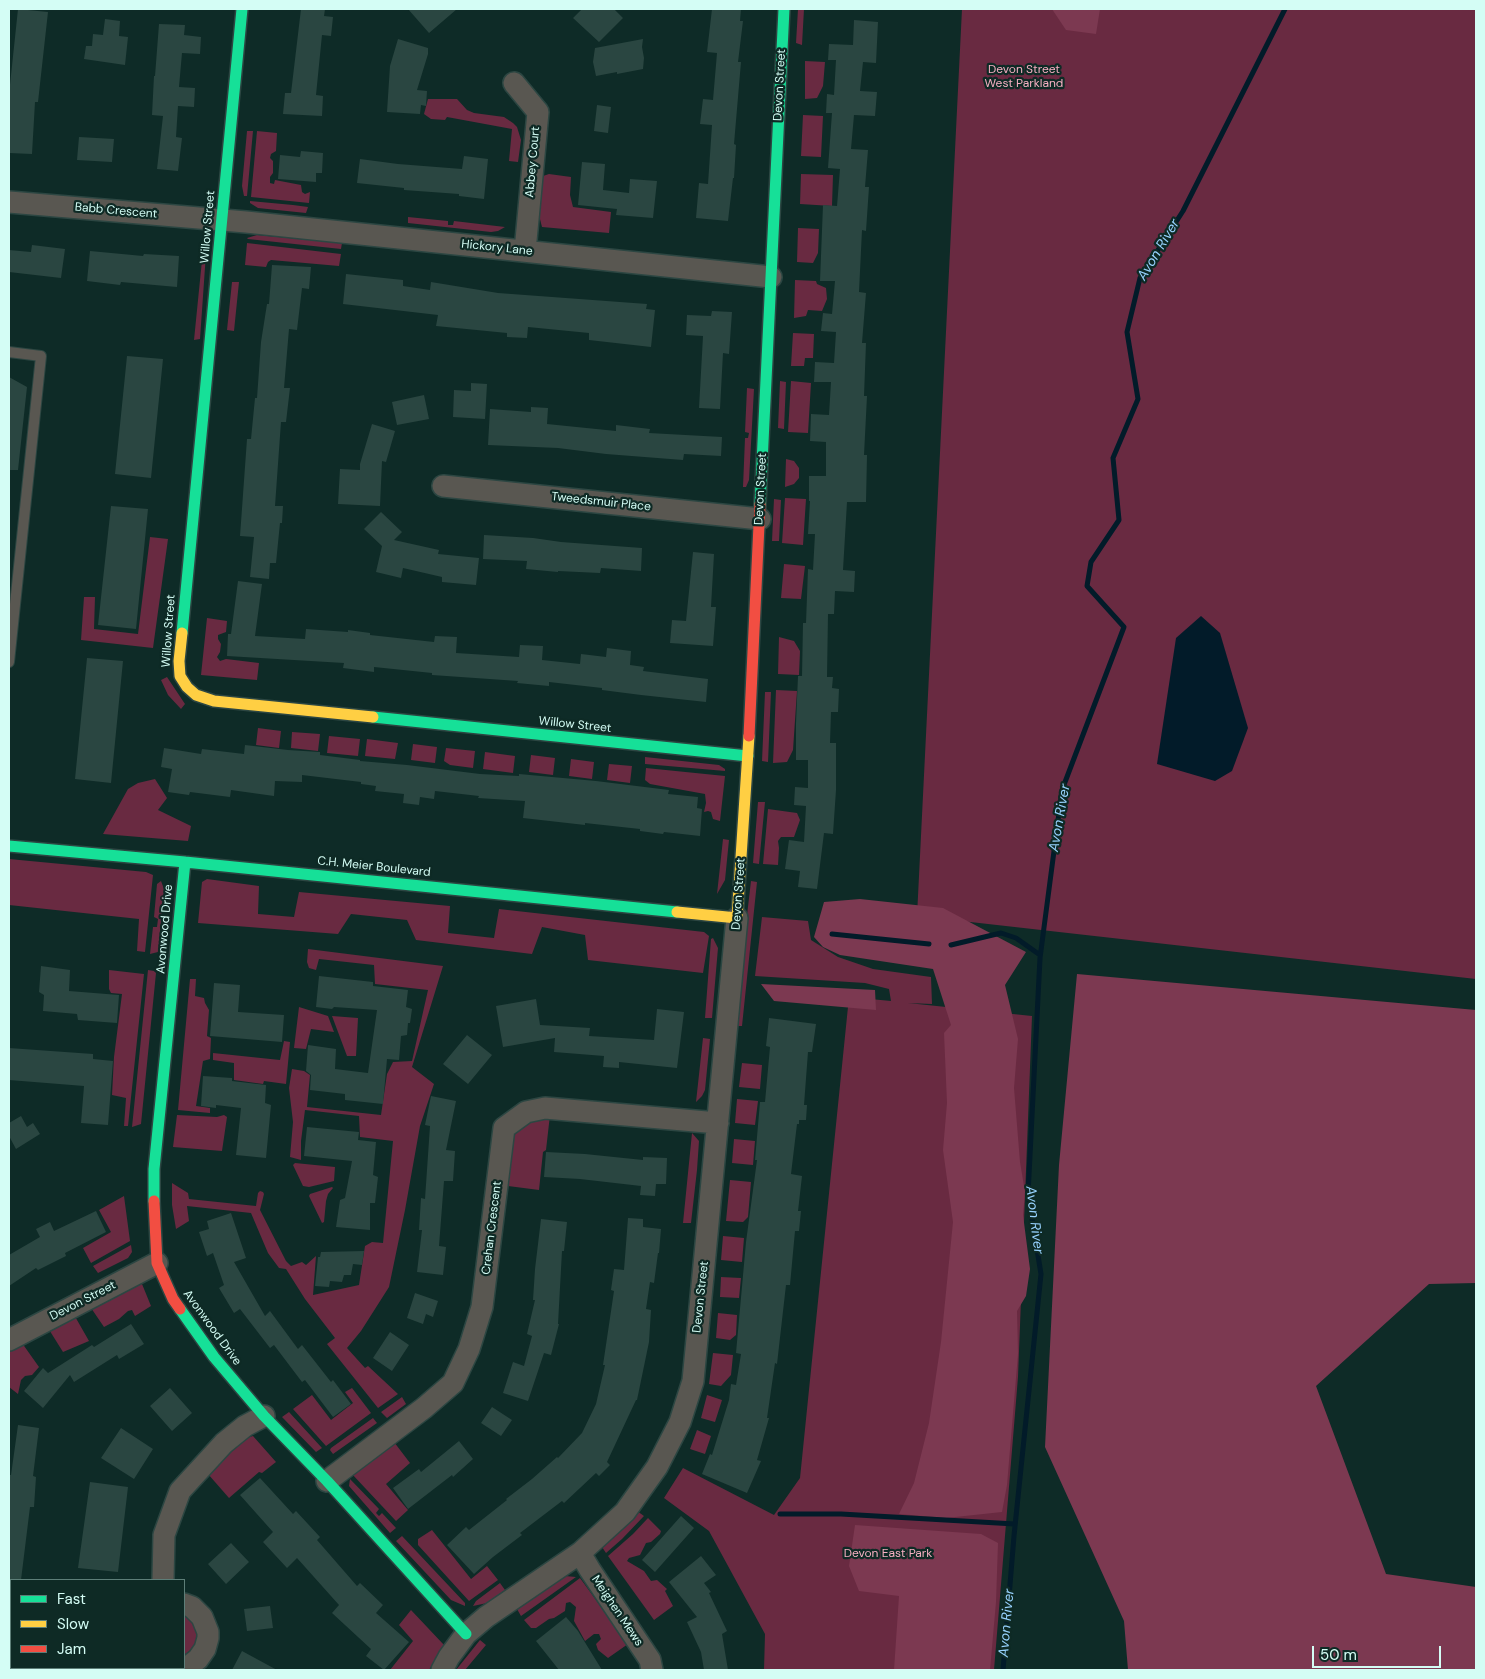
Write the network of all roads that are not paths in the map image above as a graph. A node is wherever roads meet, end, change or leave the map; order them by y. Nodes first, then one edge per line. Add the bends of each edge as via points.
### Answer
1 (242, 9) edge
2 (784, 10) edge
3 (514, 83) dead end
4 (9, 202) edge
5 (222, 220) junction
6 (525, 250) junction
7 (771, 277) junction
8 (9, 352) edge
9 (443, 486) dead end
10 (760, 519) junction
11 (9, 662) edge
12 (748, 756) junction
13 (9, 846) edge
14 (185, 862) junction
15 (737, 918) junction
16 (718, 1123) junction
17 (157, 1263) junction
18 (9, 1340) edge
19 (264, 1416) junction
20 (327, 1481) junction
21 (580, 1553) junction
22 (163, 1579) edge
23 (185, 1604) edge
24 (466, 1634) junction
25 (185, 1667) edge
26 (442, 1670) edge
27 (652, 1670) edge

1 - 5 street, Willow Street
2 - 7 street, Devon Street
3 - 6 street, Abbey Court via 538,112
4 - 5 street, Babb Crescent
5 - 6 street, Hickory Lane
5 - 12 street, Willow Street via 179,661 180,676 187,687 196,695 214,701
6 - 7 street, Hickory Lane
7 - 10 street, Devon Street
8 - 11 lane via 41,356
9 - 10 street, Tweedsmuir Place
10 - 12 street, Devon Street
12 - 15 street, Devon Street
13 - 14 street, C.H. Meier Boulevard
14 - 15 street, C.H. Meier Boulevard
14 - 17 street, Avonwood Drive via 154,1169
15 - 16 street, Devon Street
16 - 20 street, Crehan Crescent via 545,1108 526,1112 504,1128 482,1307 469,1349 453,1383
16 - 21 street, Devon Street via 693,1381 680,1422 657,1467 626,1512
17 - 18 street, Devon Street
17 - 19 street, Avonwood Drive via 172,1299 214,1357
19 - 20 street, Avonwood Drive
19 - 22 street via 224,1442 180,1491 164,1535
20 - 24 street, Avonwood Drive
21 - 24 street, Devon Street
21 - 27 street, Meighen Mews via 650,1660
23 - 25 street via 202,1617 208,1638 198,1659
24 - 26 street, Devon Street

